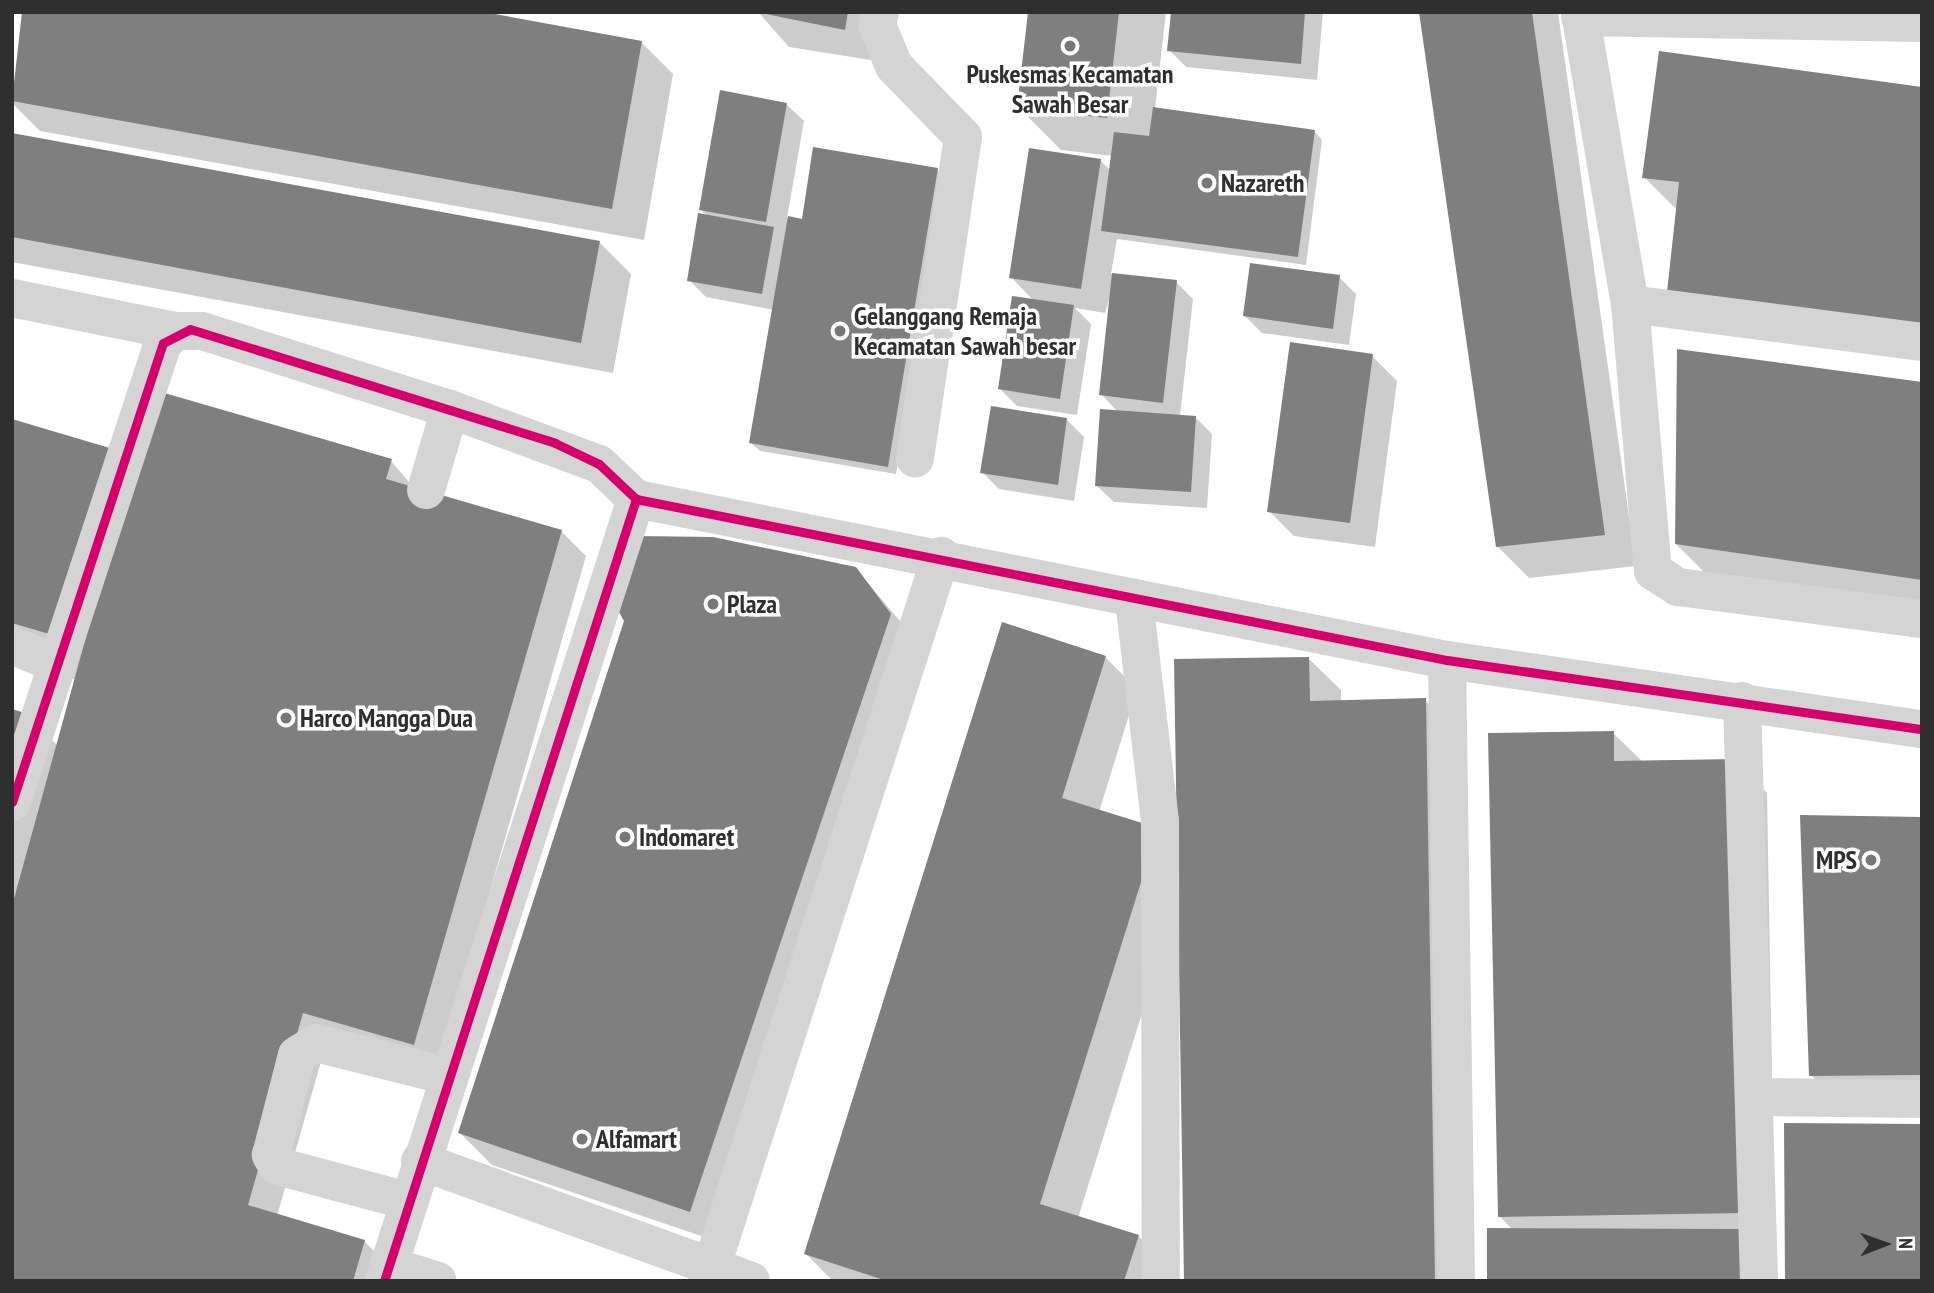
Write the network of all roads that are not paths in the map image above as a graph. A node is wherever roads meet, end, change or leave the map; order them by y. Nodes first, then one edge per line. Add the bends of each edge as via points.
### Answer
1 (880, 12) edge
2 (1580, 15) edge
3 (1922, 23) edge
4 (12, 298) edge
5 (1630, 304) junction
6 (176, 331) junction
7 (1922, 342) edge
8 (450, 409) junction
9 (915, 458) dead end
10 (426, 490) dead end
11 (636, 499) junction
12 (941, 556) junction
13 (1134, 600) junction
14 (1922, 618) edge
15 (12, 645) edge
16 (1447, 660) junction
17 (58, 664) junction
18 (1742, 701) junction
19 (1922, 729) edge
20 (12, 802) edge
21 (447, 1076) junction
22 (1755, 1097) junction
23 (1922, 1099) edge
24 (420, 1161) junction
25 (408, 1201) junction
26 (386, 1273) edge
27 (709, 1273) edge
28 (438, 1281) edge
29 (751, 1281) edge
30 (1161, 1281) edge
31 (1456, 1281) edge
32 (1759, 1281) edge

1 - 9 street via 877,25 894,66 963,136
2 - 3 street
2 - 5 street
4 - 6 street
5 - 7 street
5 - 14 street via 1653,571 1678,587
6 - 8 street via 202,331
6 - 17 street via 163,343
8 - 10 street
8 - 11 street via 599,464
11 - 12 street
11 - 21 street
12 - 13 street
12 - 27 street
13 - 16 street
13 - 30 street via 1160,821
15 - 17 street
16 - 18 street
16 - 31 street
17 - 20 street
18 - 19 street
18 - 22 street
21 - 24 street
21 - 25 street via 316,1043 297,1055 271,1155 277,1166
22 - 23 street
22 - 32 street
24 - 25 street
24 - 27 street
25 - 26 street
26 - 28 street
27 - 29 street

